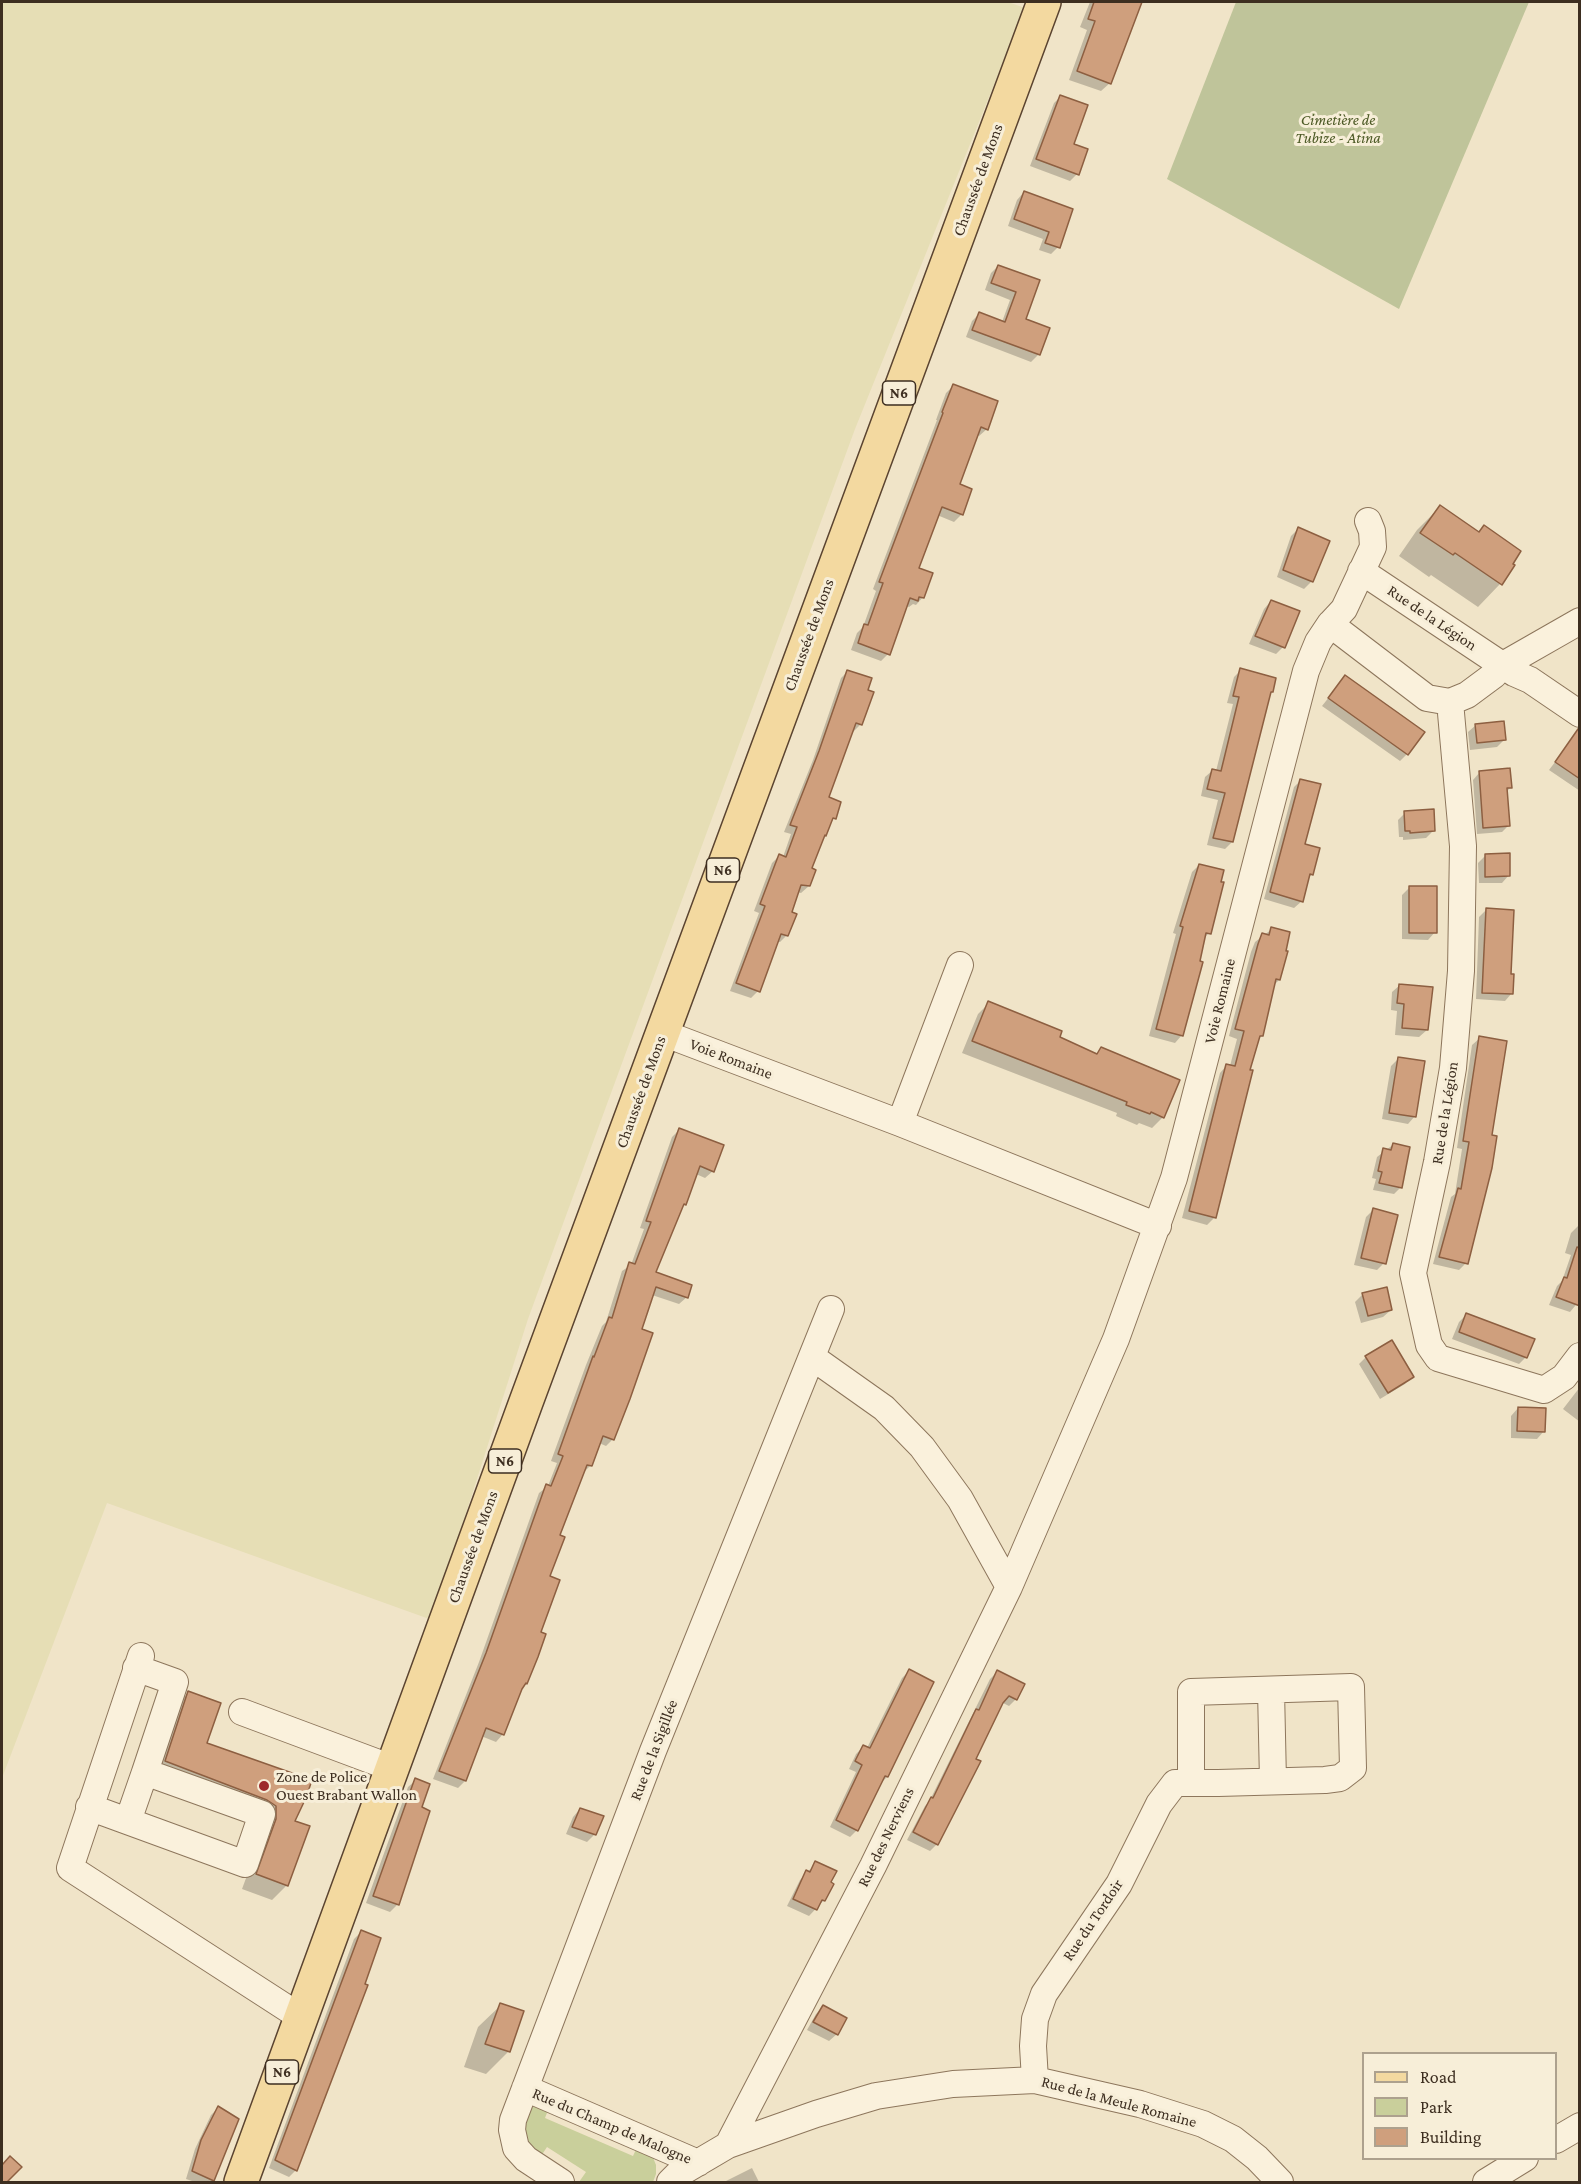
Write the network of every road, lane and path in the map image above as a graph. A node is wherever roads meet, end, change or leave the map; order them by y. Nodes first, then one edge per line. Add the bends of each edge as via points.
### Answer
1 (1044, 2) edge
2 (1368, 521) dead end
3 (1361, 571) junction
4 (1580, 621) edge
5 (1330, 624) junction
6 (1503, 665) junction
7 (1450, 702) junction
8 (1580, 714) edge
9 (960, 965) dead end
10 (663, 1034) junction
11 (900, 1123) junction
12 (1158, 1226) junction
13 (831, 1309) dead end
14 (1580, 1356) edge
15 (812, 1357) junction
16 (1009, 1587) junction
17 (1271, 1690) junction
18 (242, 1712) dead end
19 (392, 1768) junction
20 (146, 1772) junction
21 (1273, 1781) junction
22 (1191, 1783) junction
23 (89, 1807) junction
24 (128, 1821) junction
25 (302, 2018) junction
26 (1035, 2080) junction
27 (525, 2088) junction
28 (1580, 2126) edge
29 (1557, 2139) edge
30 (728, 2145) junction
31 (1522, 2160) edge
32 (698, 2163) junction
33 (1496, 2181) edge
34 (241, 2182) edge
35 (561, 2182) edge
36 (670, 2182) edge
37 (1280, 2182) edge

1 - 10 main road, Chaussée de Mons / N6
2 - 3 street, Voie Romaine via 1373,548
3 - 5 street, Voie Romaine via 1344,609
3 - 6 street, Rue de la Légion
4 - 6 street
5 - 7 street via 1427,698
5 - 12 street, Voie Romaine via 1306,671 1174,1178
6 - 7 street via 1467,696
6 - 8 street, Rue de la Légion
7 - 14 street, Rue de la Légion via 1463,846 1461,970 1453,1068 1413,1273 1429,1345 1438,1358 1544,1390 1564,1377
9 - 11 street
10 - 11 street, Voie Romaine
10 - 19 main road, Chaussée de Mons / N6
11 - 12 street, Voie Romaine
12 - 16 street, Rue des Nerviens via 1116,1339
13 - 15 street, Rue de la Sigillée
15 - 16 street via 885,1408 922,1447 960,1498
15 - 27 street, Rue de la Sigillée via 670,1708
16 - 30 street, Rue des Nerviens via 873,1866
17 - 21 street
17 - 21 street, Rue du Tordoir via 1351,1688 1353,1768 1340,1778
17 - 22 street, Rue du Tordoir via 1191,1692
18 - 19 street
19 - 25 main road, Chaussée de Mons / N6
20 - 23 street via 176,1682 138,1662
20 - 24 street
20 - 24 street via 262,1814 245,1863
21 - 22 street, Rue du Tordoir
22 - 26 street, Rue du Tordoir via 1175,1783 1159,1804 1119,1884 1044,1994 1035,2019
23 - 24 street
23 - 25 street via 70,1868
25 - 34 main road, Chaussée de Mons / N6
26 - 30 street, Rue de la Meule Romaine via 953,2084 876,2096
26 - 37 street, Rue de la Meule Romaine via 1140,2104 1203,2124 1233,2139
27 - 32 street, Rue du Champ de Malogne
27 - 35 street, Rue de la Sigillée via 513,2120 516,2148
28 - 29 street
30 - 32 street, Rue de la Meule Romaine
31 - 33 street
32 - 36 street, Rue de la Meule Romaine

